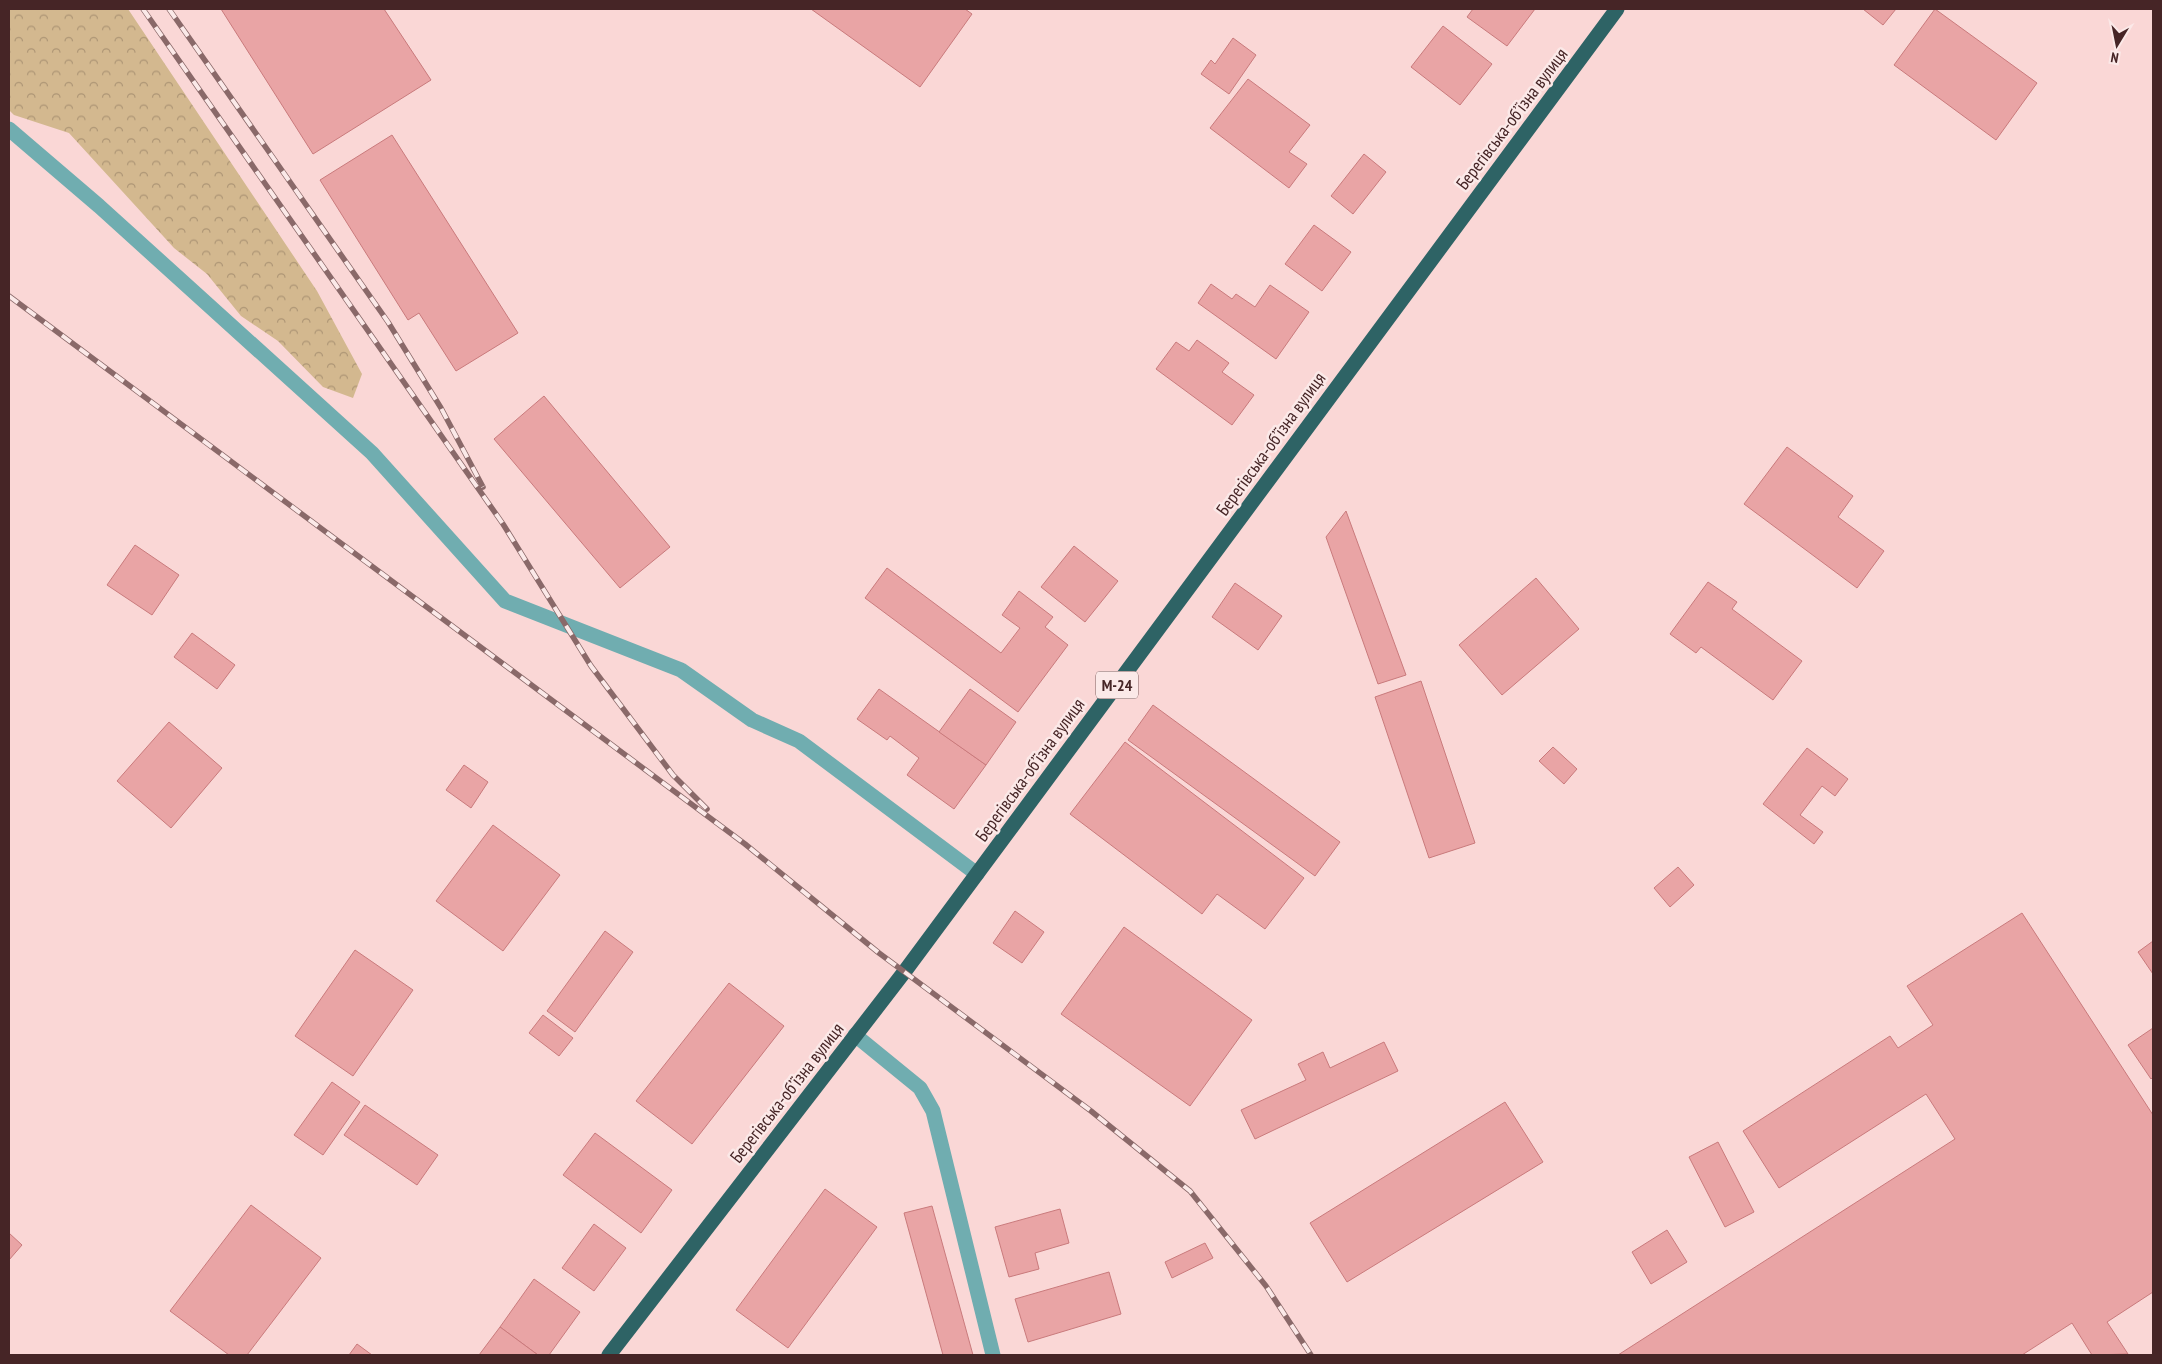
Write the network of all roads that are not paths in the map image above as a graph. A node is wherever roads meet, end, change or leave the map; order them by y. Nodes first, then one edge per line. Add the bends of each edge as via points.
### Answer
1 (1617, 9) edge
2 (9, 129) edge
3 (977, 874) junction
4 (855, 1035) junction
5 (609, 1355) edge
6 (993, 1355) edge

1 - 3 highway, Берегівська-обʼїзна вулиця / М-24
2 - 3 lane via 372,453 504,602 681,670 752,720 799,740
3 - 4 highway, Берегівська-обʼїзна вулиця / М-24
4 - 5 highway, Берегівська-обʼїзна вулиця / М-24
4 - 6 lane via 920,1088 933,1110

